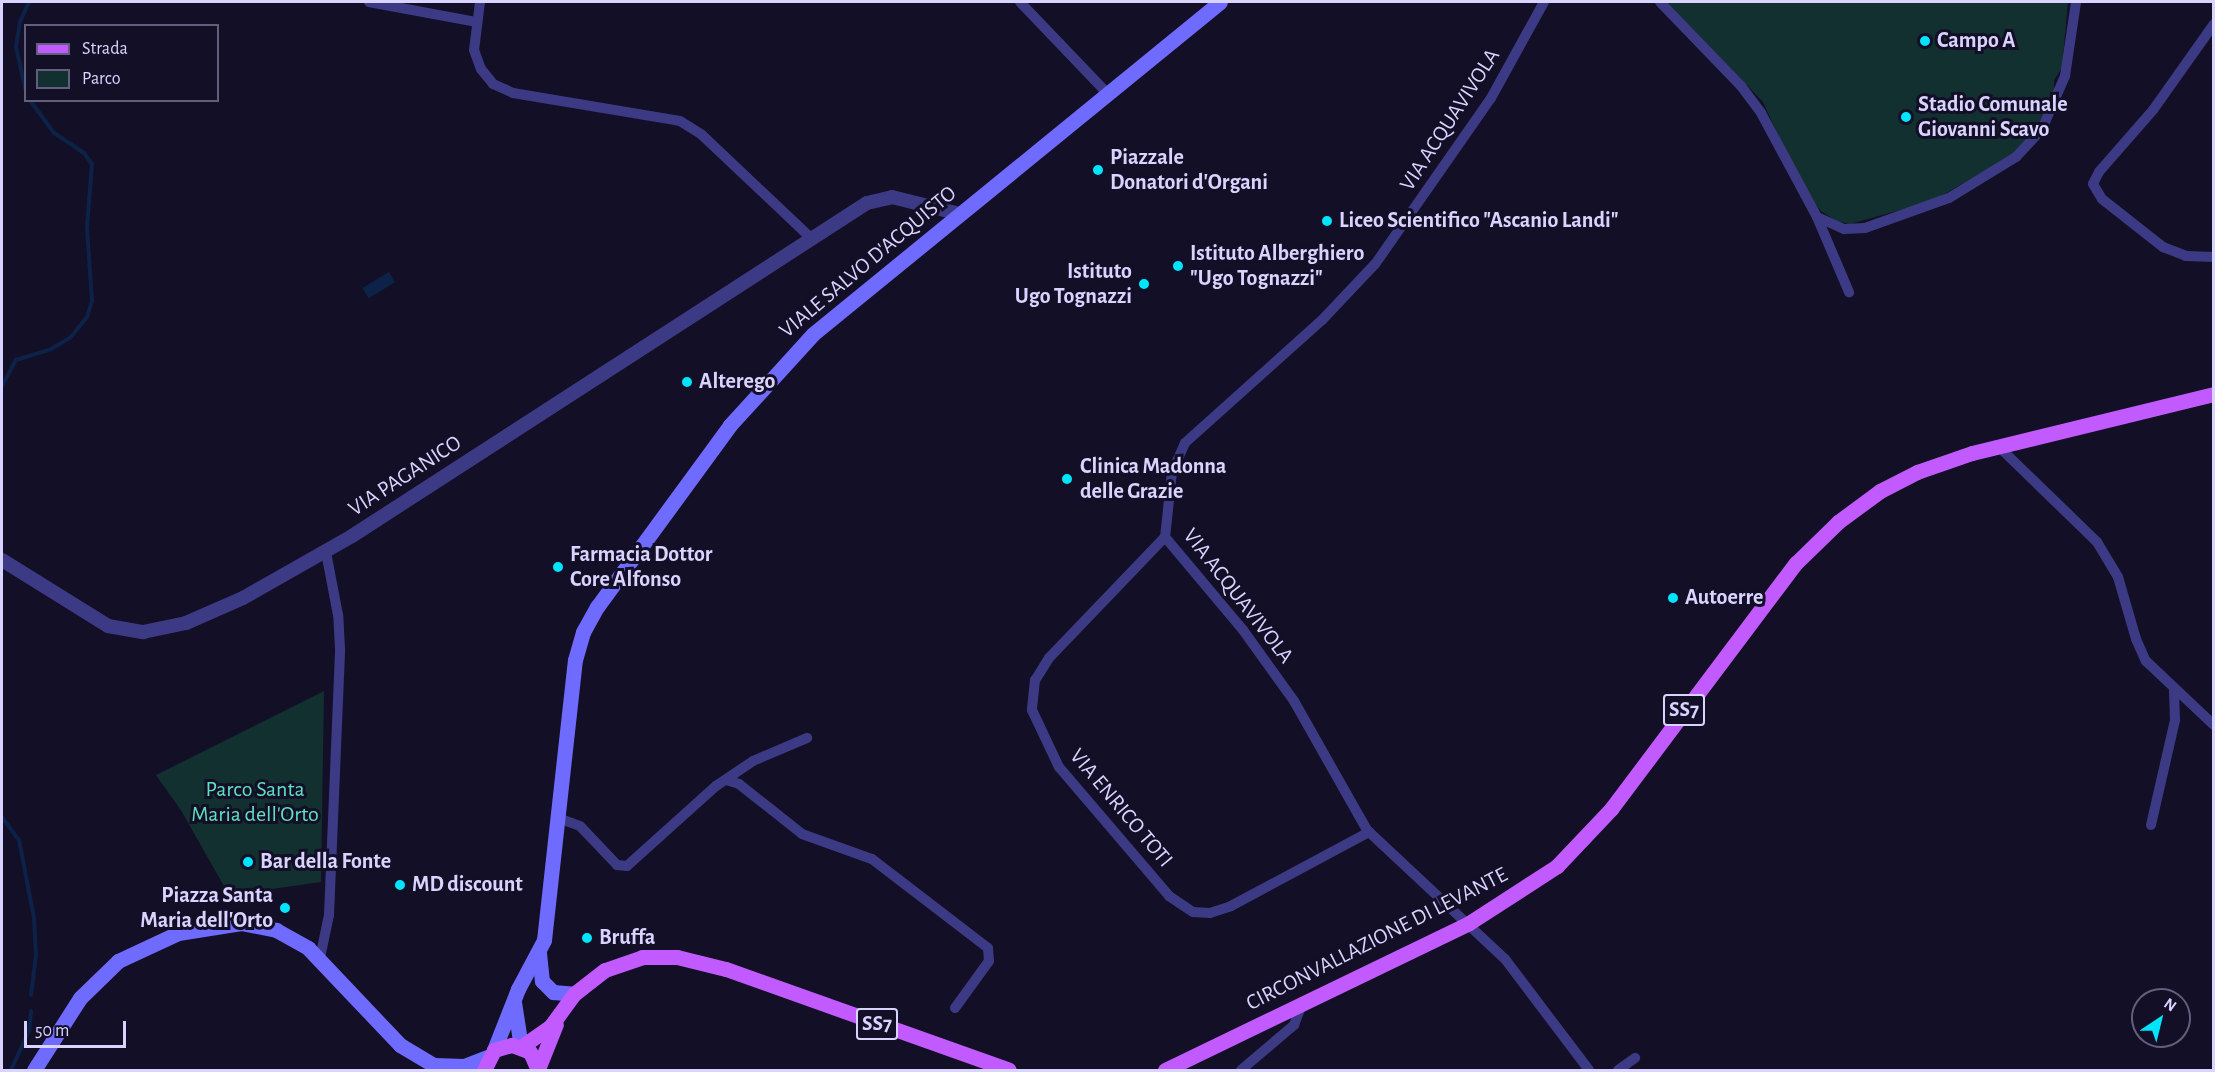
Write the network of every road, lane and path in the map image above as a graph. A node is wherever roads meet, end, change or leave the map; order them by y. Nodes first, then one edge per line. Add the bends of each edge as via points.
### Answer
1 (369, 2) edge
2 (480, 2) edge
3 (1020, 2) edge
4 (1220, 2) edge
5 (1544, 2) edge
6 (1660, 2) edge
7 (2076, 2) edge
8 (477, 22) junction
9 (2214, 24) edge
10 (1108, 94) junction
11 (960, 214) junction
12 (1817, 217) junction
13 (812, 239) junction
14 (2214, 257) edge
15 (1849, 292) dead end
16 (2214, 394) edge
17 (1998, 446) junction
18 (1165, 537) junction
19 (326, 552) junction
20 (2, 560) edge
21 (2174, 689) junction
22 (2214, 725) edge
23 (807, 738) dead end
24 (726, 780) junction
25 (558, 818) junction
26 (2151, 825) dead end
27 (1369, 832) junction
28 (621, 866) junction
29 (630, 876) dead end
30 (1468, 923) junction
31 (539, 953) junction
32 (320, 958) junction
33 (574, 994) junction
34 (514, 1002) junction
35 (1303, 1002) junction
36 (955, 1008) dead end
37 (559, 1018) junction
38 (521, 1047) junction
39 (1635, 1058) dead end
40 (488, 1059) edge
41 (436, 1068) edge
42 (538, 1070) edge
43 (34, 1071) edge
44 (1009, 1071) edge
45 (1165, 1071) edge
46 (1241, 1071) edge
47 (1588, 1071) edge
48 (1618, 1071) edge

1 - 8 street
2 - 8 street
3 - 10 street
4 - 10 main road, VIALE SALVO D'ACQUISTO
5 - 18 street, VIA ACQUAVIVOLA via 1491,98 1375,264 1318,324 1185,443 1172,472
6 - 12 street via 1757,107
7 - 12 street via 2063,83 2042,129 2016,157 1949,198 1865,228 1844,229
8 - 13 street via 476,56 493,84 513,93 680,121 702,135
9 - 14 street via 2158,103 2098,172 2093,184 2102,199 2163,247 2186,256
10 - 11 main road, VIALE SALVO D'ACQUISTO
11 - 13 street, VIA PAGANICO via 884,197 867,203
11 - 25 main road, VIALE SALVO D'ACQUISTO via 848,304 788,360 725,431 597,607 576,652
12 - 15 street
13 - 19 street, VIA PAGANICO
16 - 17 main road, CIRCONVALLAZIONE DI LEVANTE / SS7
17 - 21 street via 2097,542 2118,577 2140,651
17 - 30 main road, CIRCONVALLAZIONE DI LEVANTE / SS7 via 1948,460 1895,482 1831,528 1774,589 1584,842 1539,880
18 - 27 street, VIA ACQUAVIVOLA via 1278,678
18 - 27 street, VIA ENRICO TOTI via 1049,658 1035,680 1032,710 1059,766 1169,896 1193,912 1210,913 1231,906
19 - 20 street, VIA PAGANICO via 224,607 178,625 143,632 121,630 89,617
19 - 32 street via 340,641 329,915
21 - 22 street
21 - 26 street via 2175,720
23 - 24 street via 753,760
24 - 28 street via 630,864
24 - 36 street via 739,784 802,834 868,856 988,948 989,961
25 - 28 street via 583,828
25 - 31 main road, VIALE SALVO D'ACQUISTO via 548,921
27 - 30 street, VIA ACQUAVIVOLA
28 - 29 street
30 - 35 main road, CIRCONVALLAZIONE DI LEVANTE / SS7
30 - 47 street, VIA ACQUAVIVOLA via 1526,983
31 - 33 main road via 542,981 553,992
31 - 34 main road, VIALE SALVO D'ACQUISTO
32 - 41 main road via 382,1028
32 - 43 main road via 281,932 253,924 210,926 164,938 126,956 92,985 72,1009
33 - 37 main road, SS7
33 - 44 main road, SS7 via 593,977 624,962 677,957 726,969
34 - 38 main road
34 - 40 main road, VIALE SALVO D'ACQUISTO
35 - 45 main road, CIRCONVALLAZIONE DI LEVANTE / SS7
35 - 46 street via 1294,1025
37 - 38 main road, SS7
37 - 42 main road, SS7
38 - 40 main road via 512,1045
38 - 42 main road, SS7 via 530,1052
39 - 48 street
40 - 41 main road

